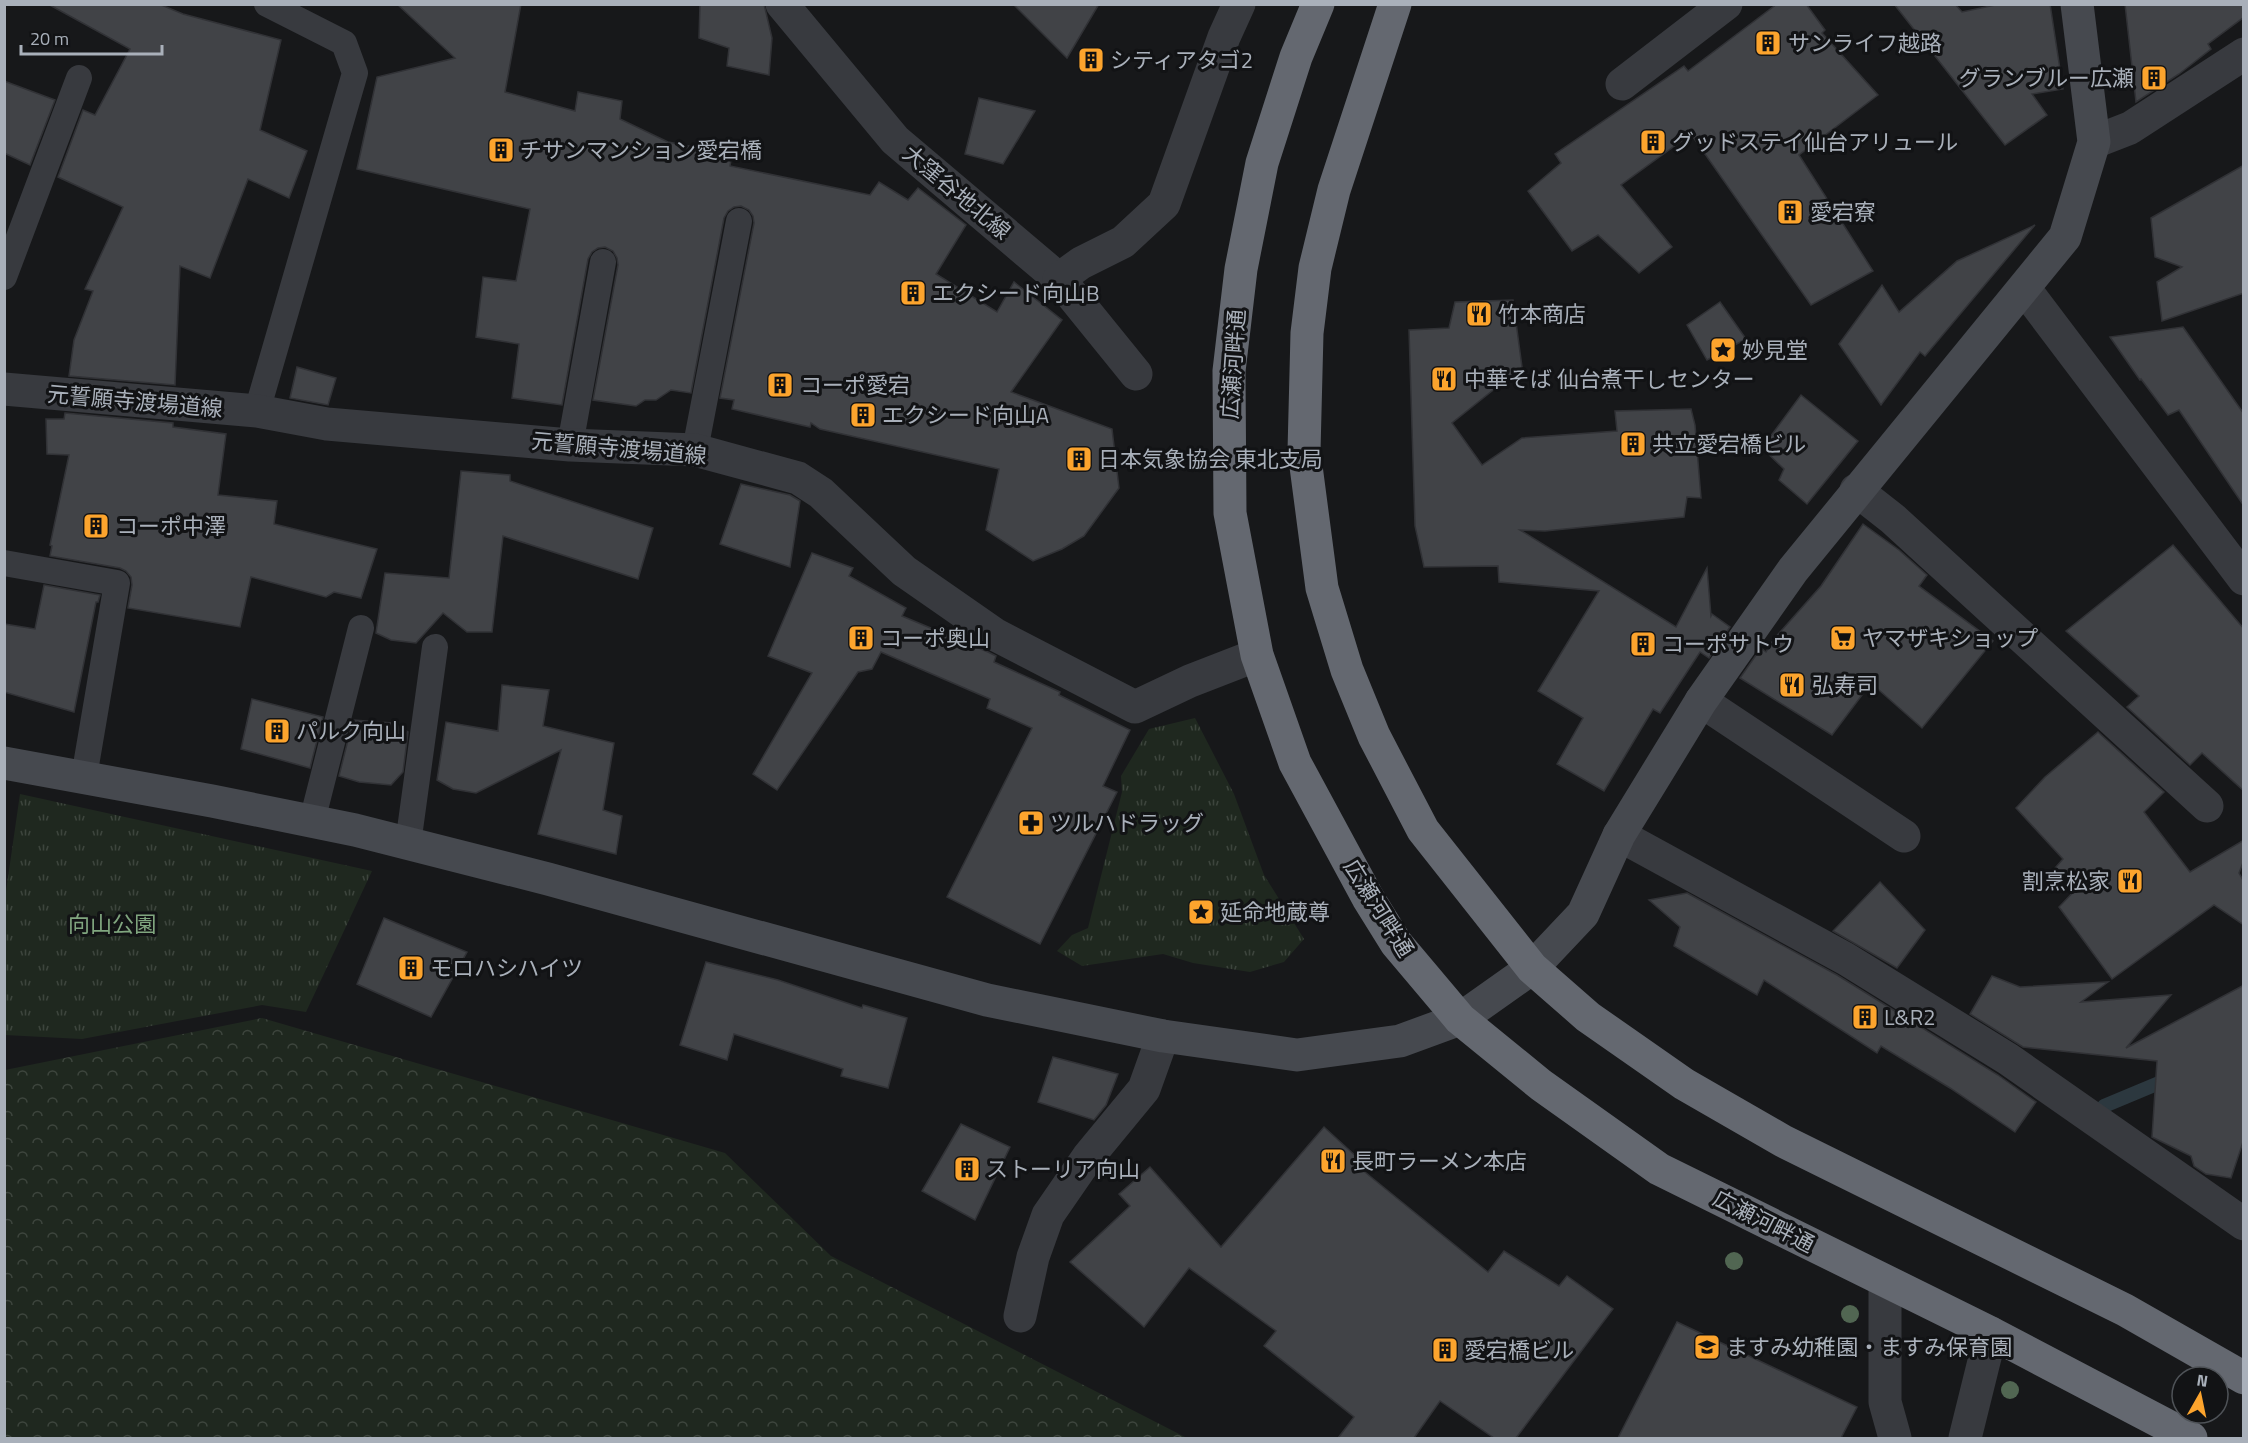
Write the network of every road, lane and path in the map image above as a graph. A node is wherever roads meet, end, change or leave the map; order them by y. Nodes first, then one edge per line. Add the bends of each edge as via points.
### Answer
1 (267, 4) edge
2 (782, 4) edge
3 (1239, 4) edge
4 (1318, 4) edge
5 (1395, 4) edge
6 (1726, 4) edge
7 (2077, 4) edge
8 (2244, 54) edge
9 (79, 78) dead end
10 (1622, 84) dead end
11 (2094, 142) junction
12 (739, 221) dead end
13 (603, 262) dead end
14 (4, 277) edge
15 (1059, 279) junction
16 (2024, 288) junction
17 (1136, 375) dead end
18 (4, 389) edge
19 (257, 411) junction
20 (570, 445) junction
21 (695, 450) junction
22 (1856, 490) junction
23 (4, 563) edge
24 (2244, 579) edge
25 (362, 628) dead end
26 (435, 647) dead end
27 (1257, 655) junction
28 (1701, 701) junction
29 (4, 763) edge
30 (84, 777) junction
31 (2207, 806) dead end
32 (312, 821) junction
33 (1619, 836) junction
34 (1904, 836) dead end
35 (408, 844) junction
36 (1532, 968) junction
37 (1460, 1019) junction
38 (1163, 1036) junction
39 (2244, 1224) edge
40 (1885, 1282) junction
41 (1020, 1316) dead end
42 (1991, 1334) junction
43 (2244, 1378) edge
44 (1895, 1438) edge
45 (1965, 1438) edge
46 (2192, 1438) edge

1 - 19 lane via 344,43 355,73
2 - 15 street, 大窪谷地北線 via 896,140
3 - 15 street via 1164,204 1123,242
4 - 27 highway, 広瀬河畔通 via 1296,57 1262,163 1241,269 1229,371 1230,513
5 - 36 highway via 1334,190 1314,267 1307,333 1304,451 1322,588 1347,670 1374,736 1423,830
6 - 10 street
7 - 11 street
8 - 11 street via 2130,128
9 - 14 lane
11 - 16 street via 2065,237
12 - 21 lane
13 - 20 lane
15 - 17 street, 大窪谷地北線
16 - 22 street
16 - 24 street
18 - 19 street, 元誓願寺渡場道線
19 - 20 street, 元誓願寺渡場道線 via 327,424
20 - 21 street, 元誓願寺渡場道線
21 - 27 street, 元誓願寺渡場道線 via 798,478 821,493 904,571 996,635 1135,706
22 - 28 street via 1793,570
22 - 31 street via 1893,519
23 - 30 lane via 117,583
25 - 32 lane
26 - 35 lane
27 - 37 highway, 広瀬河畔通 via 1295,763 1368,898 1396,943
28 - 33 street
28 - 34 street
29 - 30 street
30 - 32 street
32 - 35 street
33 - 36 street via 1583,914
33 - 39 street via 1846,959 1998,1053
35 - 38 street via 987,1000
36 - 37 street
36 - 43 highway via 1588,1017 1684,1084 1783,1141 2125,1310
37 - 38 street via 1400,1041 1297,1055
37 - 40 highway, 広瀬河畔通 via 1541,1085 1659,1168
38 - 41 street via 1144,1089 1088,1157 1048,1215 1033,1257
40 - 42 highway, 広瀬河畔通
40 - 44 street via 1885,1402
42 - 45 street
42 - 46 highway, 広瀬河畔通

